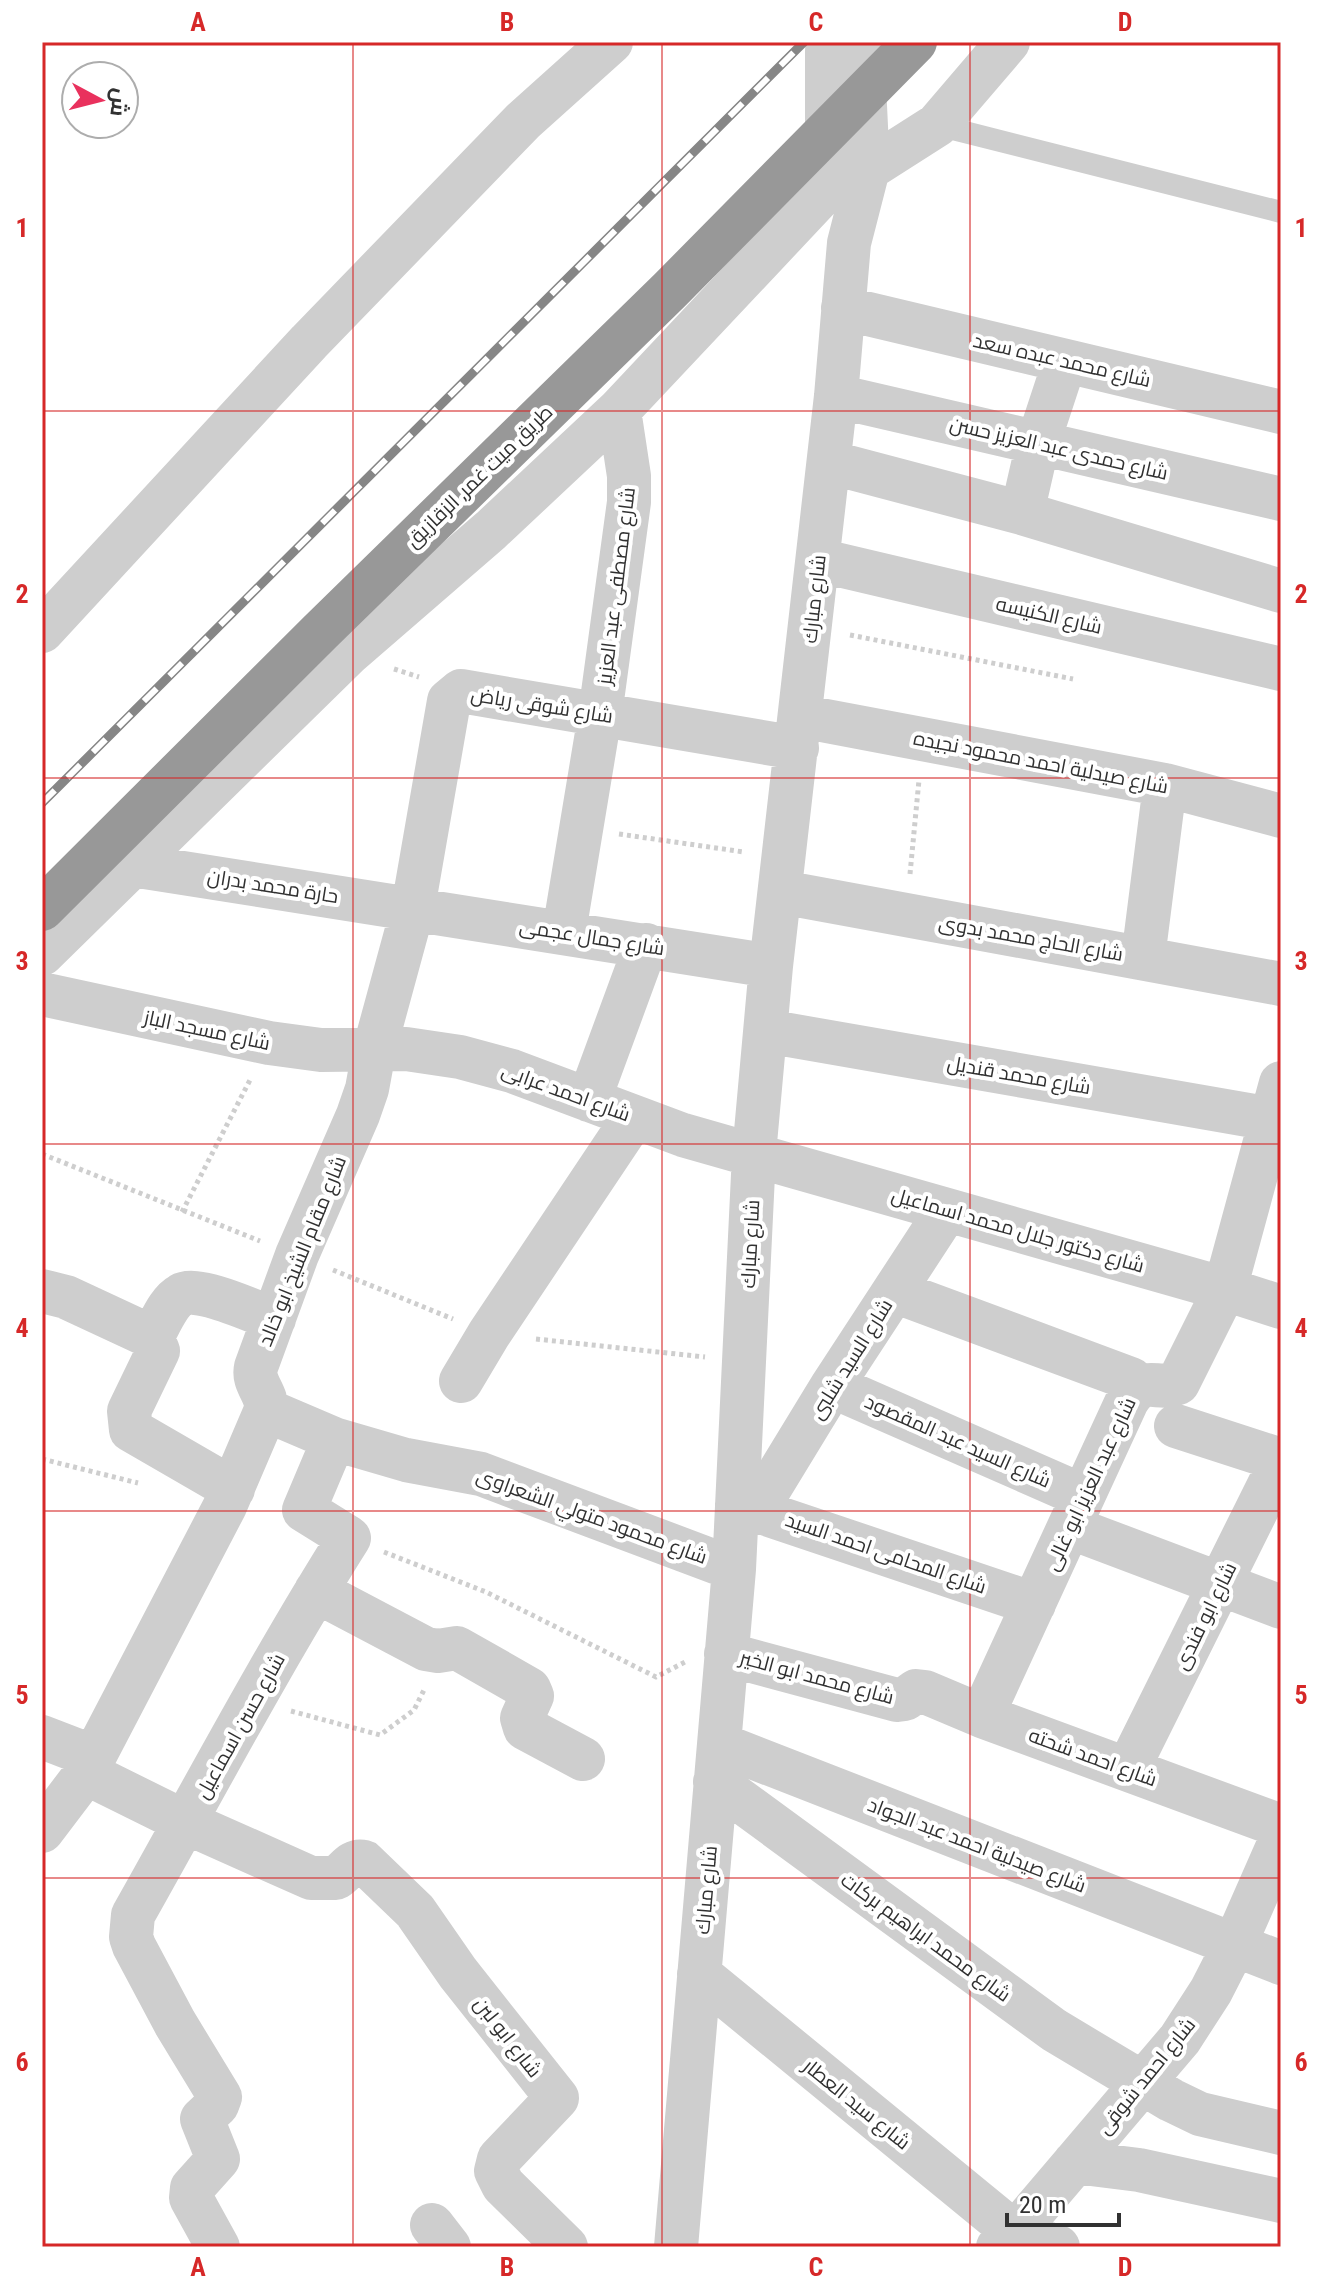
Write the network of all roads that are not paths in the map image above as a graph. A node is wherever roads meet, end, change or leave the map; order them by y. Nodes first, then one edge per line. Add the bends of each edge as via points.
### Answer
1 (611, 42) edge
2 (915, 42) edge
3 (1008, 42) edge
4 (845, 46) edge
5 (937, 125) junction
6 (868, 169) junction
7 (827, 189) junction
8 (1281, 212) edge
9 (849, 243) junction
10 (843, 308) junction
11 (1065, 361) junction
12 (836, 396) junction
13 (619, 410) junction
14 (1281, 412) edge
15 (1038, 443) junction
16 (829, 462) junction
17 (1281, 499) edge
18 (1022, 513) junction
19 (818, 560) junction
20 (1281, 591) edge
21 (42, 631) edge
22 (1281, 669) edge
23 (600, 715) junction
24 (798, 732) junction
25 (1165, 785) junction
26 (1281, 816) edge
27 (132, 865) junction
28 (783, 875) junction
29 (413, 908) junction
30 (42, 909) edge
31 (564, 932) junction
32 (646, 945) junction
33 (42, 954) edge
34 (1143, 958) junction
35 (771, 966) junction
36 (1281, 984) edge
37 (42, 994) edge
38 (766, 1031) junction
39 (374, 1051) junction
40 (589, 1100) junction
41 (1276, 1101) edge
42 (634, 1117) junction
43 (754, 1154) junction
44 (947, 1210) junction
45 (1225, 1289) junction
46 (42, 1291) edge
47 (894, 1291) junction
48 (1281, 1307) edge
49 (274, 1319) junction
50 (152, 1337) junction
51 (461, 1381) dead end
52 (832, 1386) junction
53 (1134, 1389) junction
54 (266, 1410) junction
55 (1176, 1426) dead end
56 (334, 1439) junction
57 (1281, 1461) edge
58 (233, 1489) junction
59 (747, 1506) junction
60 (1076, 1511) junction
61 (734, 1569) junction
62 (1221, 1584) junction
63 (316, 1591) junction
64 (1034, 1604) junction
65 (1281, 1607) edge
66 (727, 1648) junction
67 (908, 1698) joint
68 (982, 1716) junction
69 (42, 1737) edge
70 (583, 1759) dead end
71 (717, 1763) junction
72 (90, 1765) junction
73 (1128, 1769) junction
74 (185, 1822) junction
75 (1281, 1826) edge
76 (42, 1831) edge
77 (1276, 1862) edge
78 (1234, 1946) junction
79 (1281, 1963) edge
80 (699, 1974) junction
81 (1144, 2082) junction
82 (1281, 2133) edge
83 (1075, 2162) junction
84 (1281, 2201) edge
85 (1006, 2240) edge
86 (218, 2247) edge
87 (566, 2247) edge
88 (676, 2247) edge
89 (1058, 2247) edge

1 - 21 street via 523,121
2 - 30 highway, طريق ميت غمر, الزقازيق
3 - 5 street
4 - 6 street, شارع مبارك
4 - 7 street, شارع مبارك
5 - 6 street
5 - 8 lane
6 - 7 street
6 - 9 street, شارع مبارك
7 - 9 street, شارع مبارك
7 - 13 street
9 - 10 street, شارع مبارك
10 - 11 street, شارع محمد عبده سعد
10 - 12 street, شارع مبارك
11 - 14 street, شارع محمد عبده سعد
11 - 15 street
12 - 15 street, شارع حمدى عبد العزيز حسن
12 - 16 street, شارع مبارك
13 - 23 street, شارع مصطفى عبد العزيز via 629,502
13 - 27 street via 349,653
15 - 17 street, شارع حمدى عبد العزيز حسن
15 - 18 street
16 - 18 street
16 - 19 street, شارع مبارك
18 - 20 street
19 - 22 street, شارع الكنيسه
19 - 24 street, شارع مبارك
23 - 24 street, شارع شوقى رياض
23 - 29 street, شارع شوقى رياض via 461,691 449,701
23 - 31 street, شارع مصطفى عبد العزيز
24 - 25 street, شارع صيدلية احمد محمود نجيده via 923,739
24 - 28 street, شارع مبارك
25 - 26 street, شارع صيدلية احمد محمود نجيده
25 - 34 street
27 - 29 street, حارة محمد بدران
27 - 33 street
28 - 34 street, شارع الحاج محمد بدوى via 906,915
28 - 35 street, شارع مبارك
29 - 31 street, شارع جمال عجمى
29 - 39 street, شارع مقام الشيخ ابو خالد
31 - 32 street, شارع جمال عجمى
32 - 35 street, شارع جمال عجمى
32 - 40 street
34 - 36 street, شارع الحاج محمد بدوى
35 - 38 street, شارع مبارك
37 - 39 street, شارع مسجد الباز via 269,1043
38 - 41 street, شارع محمد قنديل
38 - 43 street, شارع مبارك
39 - 40 street, شارع احمد عرابى via 406,1049 460,1057
39 - 49 street, شارع مقام الشيخ ابو خالد via 358,1115
40 - 42 street, شارع احمد عرابى
41 - 45 street
42 - 43 street, شارع احمد عرابى
42 - 51 street
43 - 44 street, شارع دكتور جلال محمد اسماعيل
43 - 59 street, شارع مبارك via 744,1361
44 - 45 street, شارع دكتور جلال محمد اسماعيل
44 - 47 street, شارع السيد شلبى
45 - 48 street, شارع دكتور جلال محمد اسماعيل
45 - 53 street, شارع عبد العزيز ابو غالى via 1178,1383
46 - 50 street
47 - 52 street, شارع السيد شلبى
47 - 53 street via 1131,1379
49 - 50 street via 189,1292 171,1305
49 - 54 street, شارع مقام الشيخ ابو خالد via 254,1374 266,1397
50 - 58 street via 158,1351 129,1411 131,1430
52 - 59 street, شارع السيد شلبى
52 - 60 street, شارع السيد عبد المقصود
53 - 60 street, شارع عبد العزيز ابو غالى
54 - 56 street, شارع محمود متولي الشعراوى
54 - 58 street
55 - 57 street
56 - 61 street, شارع محمود متولي الشعراوى via 481,1474
56 - 63 street, شارع حسن اسماعيل via 304,1510 349,1538
57 - 62 street, شارع ابو فندى
58 - 72 street
59 - 61 street, شارع مبارك
59 - 64 street, شارع المحامى احمد السيد
60 - 62 street, شارع السيد عبد المقصود
60 - 64 street, شارع عبد العزيز ابو غالى
61 - 66 street, شارع مبارك
62 - 65 street, شارع السيد عبد المقصود
62 - 73 street, شارع ابو فندى
63 - 70 street via 426,1649 457,1648 529,1689 532,1696 522,1718 525,1728
63 - 74 street, شارع حسن اسماعيل
64 - 68 street, شارع عبد العزيز ابو غالى
66 - 67 street, شارع محمد ابو الخير via 897,1700
66 - 71 street, شارع مبارك
67 - 68 street, شارع احمد شحته via 925,1692
68 - 73 street, شارع احمد شحته
69 - 72 street
71 - 78 street, شارع صيدلية احمد عبد الجواد
71 - 80 street, شارع مبارك
71 - 81 street, شارع محمد ابراهيم بركات via 1054,2030
72 - 74 street
72 - 76 street
73 - 75 street, شارع احمد شحته
74 - 86 street, شارع حسن اسماعيل via 133,1915 131,1937 220,2097 202,2119 217,2163 192,2188 191,2198
74 - 87 street, شارع ابو لبن via 311,1878 336,1878 355,1862 364,1862 415,1911 556,2100 499,2159 496,2171 503,2185
77 - 78 street, شارع احمد شوقى
78 - 79 street, شارع صيدلية احمد عبد الجواد
78 - 81 street, شارع احمد شوقى via 1180,2039
80 - 85 street, شارع سيد العطار
80 - 88 street, شارع مبارك
81 - 82 street, شارع محمد ابراهيم بركات via 1200,2114
81 - 83 street, شارع احمد شوقى
83 - 84 street via 1139,2170
83 - 85 street, شارع احمد شوقى
85 - 89 street

